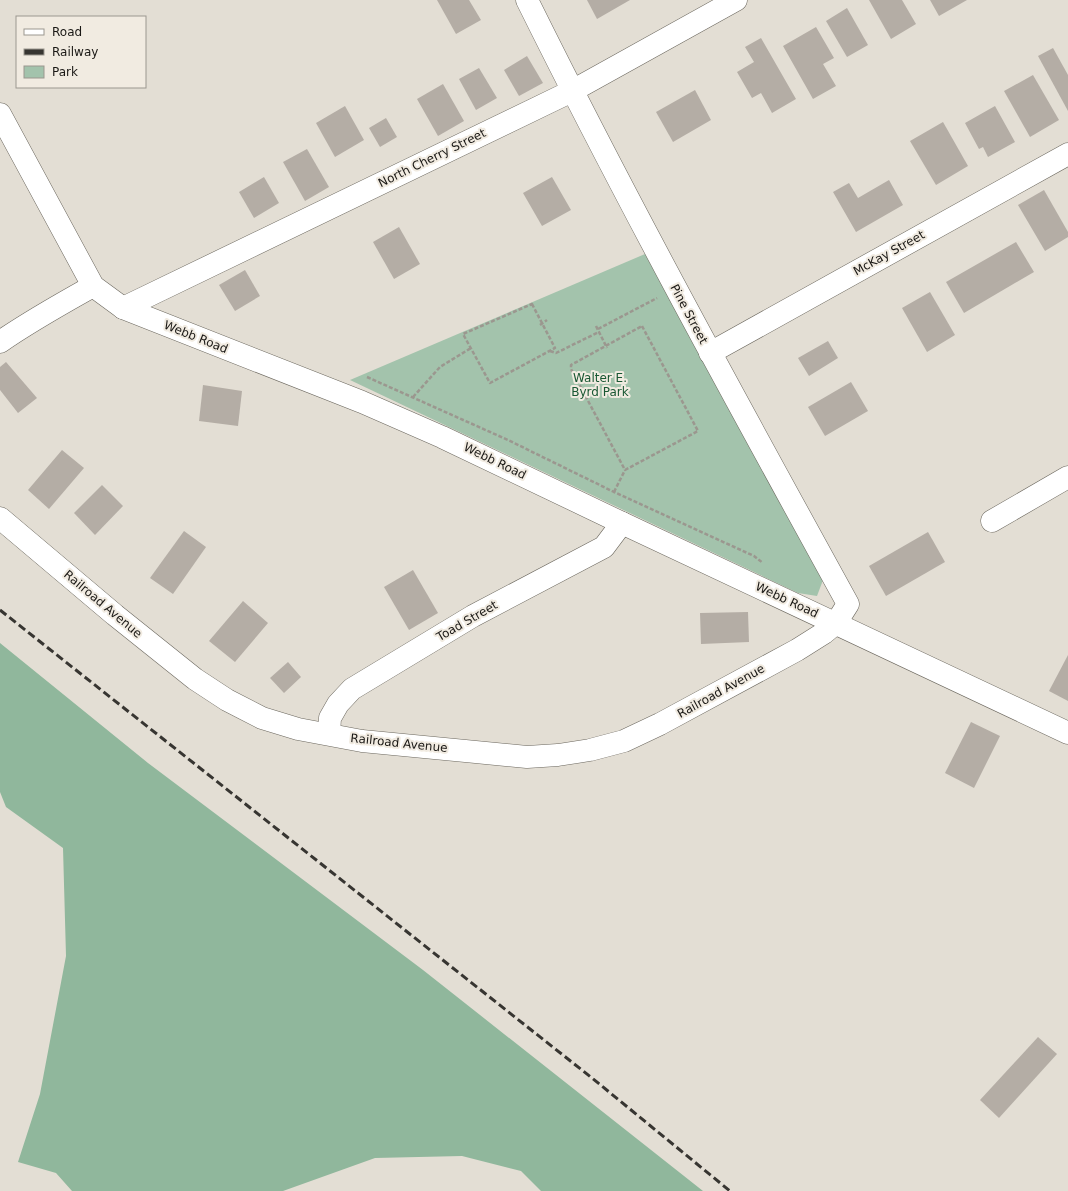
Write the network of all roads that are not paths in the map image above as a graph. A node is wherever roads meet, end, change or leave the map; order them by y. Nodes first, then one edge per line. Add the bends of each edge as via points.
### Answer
1 (527, 0) edge
2 (736, 0) edge
3 (572, 90) junction
4 (0, 114) edge
5 (1068, 154) edge
6 (93, 286) junction
7 (124, 308) junction
8 (0, 342) edge
9 (710, 353) junction
10 (1068, 477) edge
11 (0, 518) edge
12 (992, 521) dead end
13 (622, 523) junction
14 (836, 623) junction
15 (1068, 733) edge
16 (329, 734) junction

1 - 3 street, Pine Street
2 - 3 street, North Cherry Street
3 - 7 street, North Cherry Street
3 - 9 street, Pine Street
4 - 6 street, Webb Road
5 - 9 street, McKay Street
6 - 7 street, Webb Road
6 - 8 street via 50,309
7 - 13 street, Webb Road via 442,436
9 - 14 street, Pine Street via 848,604
10 - 12 street
11 - 16 street, Railroad Avenue via 195,679 227,700 262,718 298,729
13 - 14 street, Webb Road
13 - 16 street, Toad Street via 604,547 473,616 352,689 338,704 330,718
14 - 15 street, Webb Road
14 - 16 street, Railroad Avenue via 797,650 660,724 624,741 590,750 558,756 527,757 362,741

